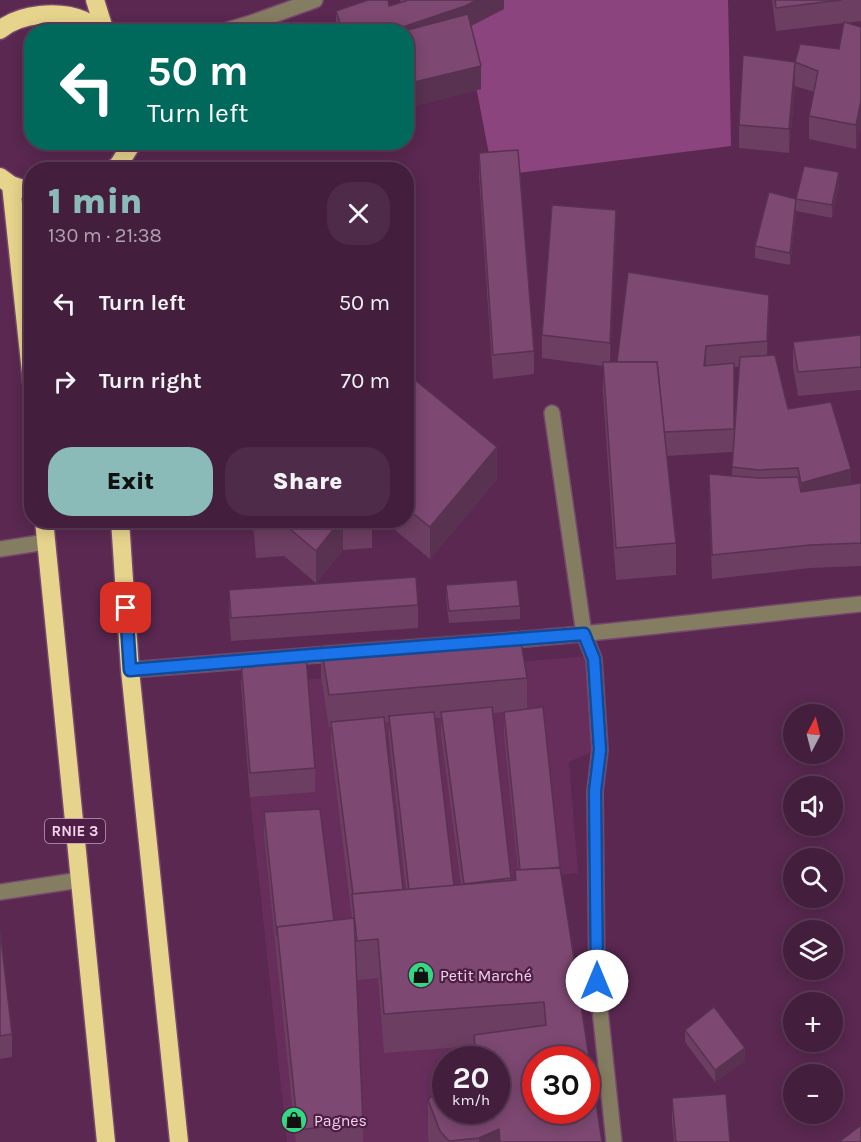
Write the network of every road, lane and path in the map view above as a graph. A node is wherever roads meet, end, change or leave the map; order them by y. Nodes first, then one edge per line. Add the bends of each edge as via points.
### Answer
1 (95, 0) edge
2 (315, 0) edge
3 (89, 24) edge
4 (102, 24) edge
5 (255, 24) edge
6 (0, 30) edge
7 (5, 181) edge
8 (24, 189) edge
9 (24, 322) edge
10 (552, 413) dead end
11 (45, 528) edge
12 (121, 528) edge
13 (46, 542) junction
14 (0, 549) edge
15 (861, 604) edge
16 (584, 634) junction
17 (485, 642) edge
18 (358, 651) edge
19 (130, 670) junction
20 (80, 880) junction
21 (0, 892) edge
22 (106, 1142) edge
23 (179, 1142) edge
24 (614, 1142) edge

1 - 4 highway
2 - 5 street
3 - 6 highway via 56,14 28,17
7 - 8 highway
7 - 9 highway
10 - 16 street
11 - 13 highway, RNIE 3
12 - 19 highway
13 - 14 street
13 - 20 highway, RNIE 3
15 - 16 street
16 - 17 street
16 - 24 street via 594,659 600,750 595,791 597,981
18 - 19 street
19 - 23 highway
20 - 21 street
20 - 22 highway, RNIE 3

